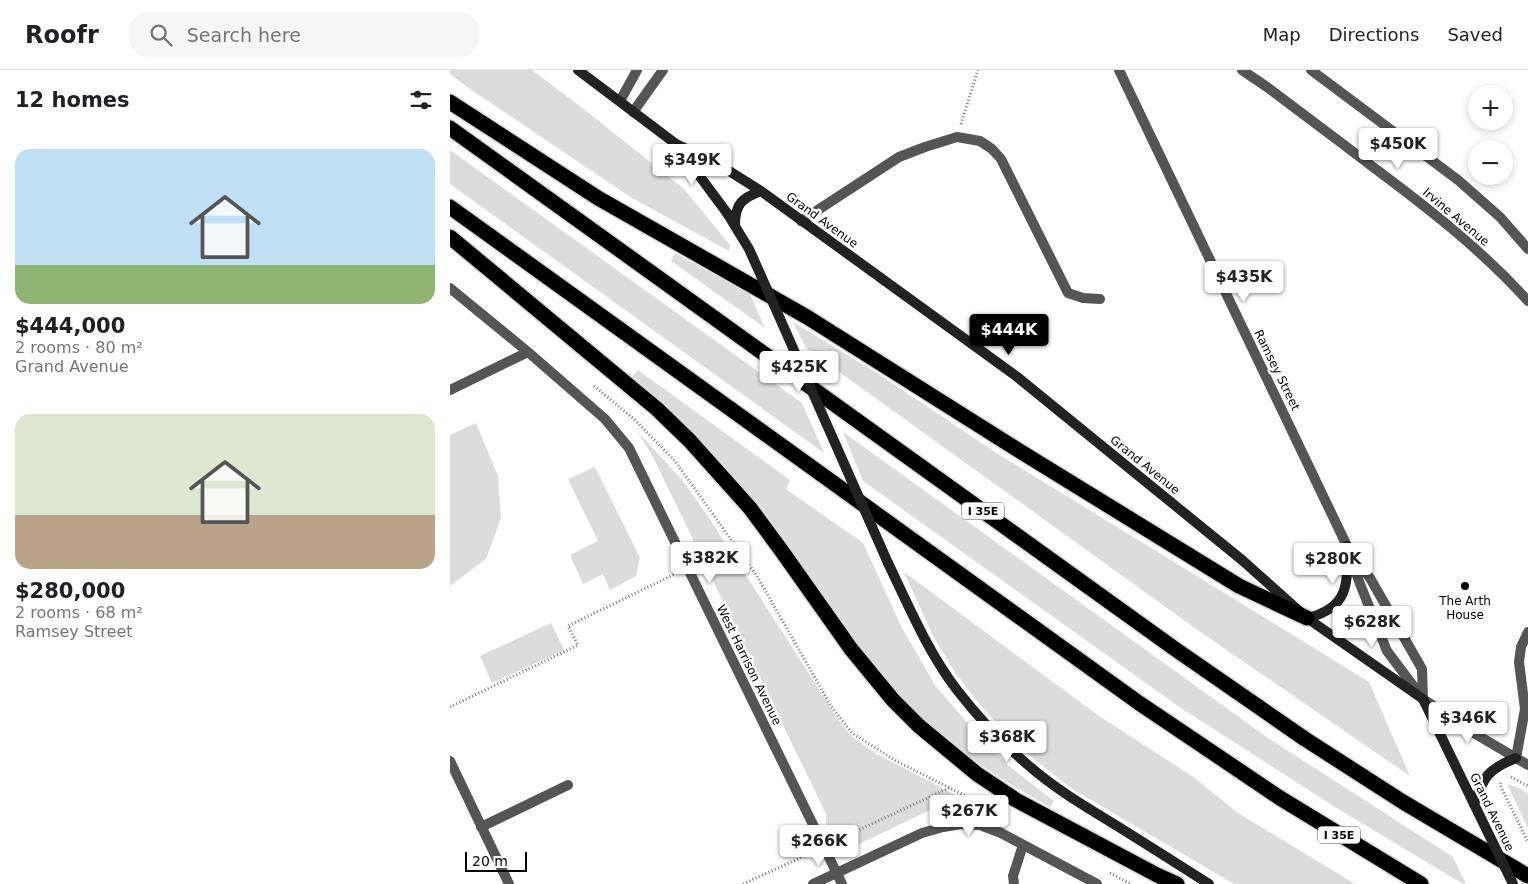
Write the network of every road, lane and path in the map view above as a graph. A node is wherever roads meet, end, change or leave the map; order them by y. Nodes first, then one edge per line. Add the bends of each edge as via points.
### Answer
1 (578, 70) edge
2 (638, 70) edge
3 (663, 70) edge
4 (978, 70) edge
5 (1119, 70) edge
6 (1242, 70) edge
7 (1311, 70) edge
8 (620, 101) junction
9 (450, 102) edge
10 (634, 112) junction
11 (450, 128) edge
12 (957, 137) junction
13 (676, 144) junction
14 (761, 192) junction
15 (450, 207) edge
16 (732, 218) junction
17 (801, 221) junction
18 (450, 237) edge
19 (1528, 249) edge
20 (450, 288) edge
21 (1100, 299) dead end
22 (1528, 301) edge
23 (528, 352) junction
24 (588, 381) dead end
25 (450, 390) edge
26 (1347, 546) junction
27 (688, 568) junction
28 (1307, 618) junction
29 (1528, 632) edge
30 (1423, 699) junction
31 (450, 707) edge
32 (1516, 758) junction
33 (450, 761) edge
34 (1528, 765) edge
35 (1508, 776) dead end
36 (1503, 779) dead end
37 (568, 784) dead end
38 (1528, 786) edge
39 (950, 788) junction
40 (1474, 804) junction
41 (1007, 817) dead end
42 (481, 827) junction
43 (1528, 842) edge
44 (1023, 845) junction
45 (824, 846) junction
46 (1103, 868) dead end
47 (837, 873) junction
48 (1528, 876) edge
49 (509, 884) edge
50 (743, 884) edge
51 (813, 884) edge
52 (842, 884) edge
53 (1014, 884) edge
54 (1098, 884) edge
55 (1131, 884) edge
56 (1177, 884) edge
57 (1209, 884) edge
58 (1421, 884) edge
59 (1513, 884) edge

1 - 8 main road, Grand Avenue
2 - 8 street
3 - 10 street
4 - 12 path
5 - 26 street, Ramsey Street
6 - 22 street, Irvine Avenue via 1428,208
7 - 19 street via 1458,180 1500,217
8 - 10 main road, Grand Avenue
9 - 28 highway via 591,193 807,317 1231,580
10 - 13 main road, Grand Avenue
11 - 48 highway, I 35E via 1175,649 1305,739
12 - 17 street via 899,157
12 - 21 street via 980,142 992,148 1001,159 1068,293
13 - 14 main road, Grand Avenue via 718,164
13 - 16 main road, Grand Avenue
14 - 16 main road via 742,200
14 - 17 main road, Grand Avenue
15 - 58 highway, I 35E via 1139,703 1280,798
16 - 57 main road, Grand Avenue, bridge via 749,249 914,619 956,689 1028,766 1063,792
17 - 28 main road, Grand Avenue via 1016,376 1242,560
18 - 56 highway via 657,409 690,441 750,508 862,663 919,726 977,774 1016,800
20 - 23 street, West Harrison Avenue
23 - 25 street
23 - 27 street, West Harrison Avenue via 604,419 629,448
24 - 39 path via 634,419 675,461 757,576 831,706 852,733 896,761
26 - 28 main road via 1345,589 1338,602 1320,615
26 - 30 street, Ramsey Street via 1387,651
26 - 30 street, Ramsey Street via 1370,578 1422,670
27 - 31 path via 568,626 578,645
27 - 45 street, West Harrison Avenue
28 - 30 main road, Grand Avenue
29 - 32 street via 1519,662 1525,709
30 - 32 street
30 - 40 main road, Grand Avenue
32 - 34 street
32 - 40 main road via 1493,769 1485,778
33 - 42 street
35 - 38 path
36 - 43 path via 1500,785
37 - 42 street
39 - 41 path
39 - 45 path
40 - 59 main road, Grand Avenue, bridge
42 - 49 street
44 - 47 street via 980,825 961,824 922,832
44 - 53 street via 1013,876
44 - 54 street
45 - 47 street, West Harrison Avenue
45 - 50 path
46 - 55 path
47 - 51 street
47 - 52 street, West Harrison Avenue

